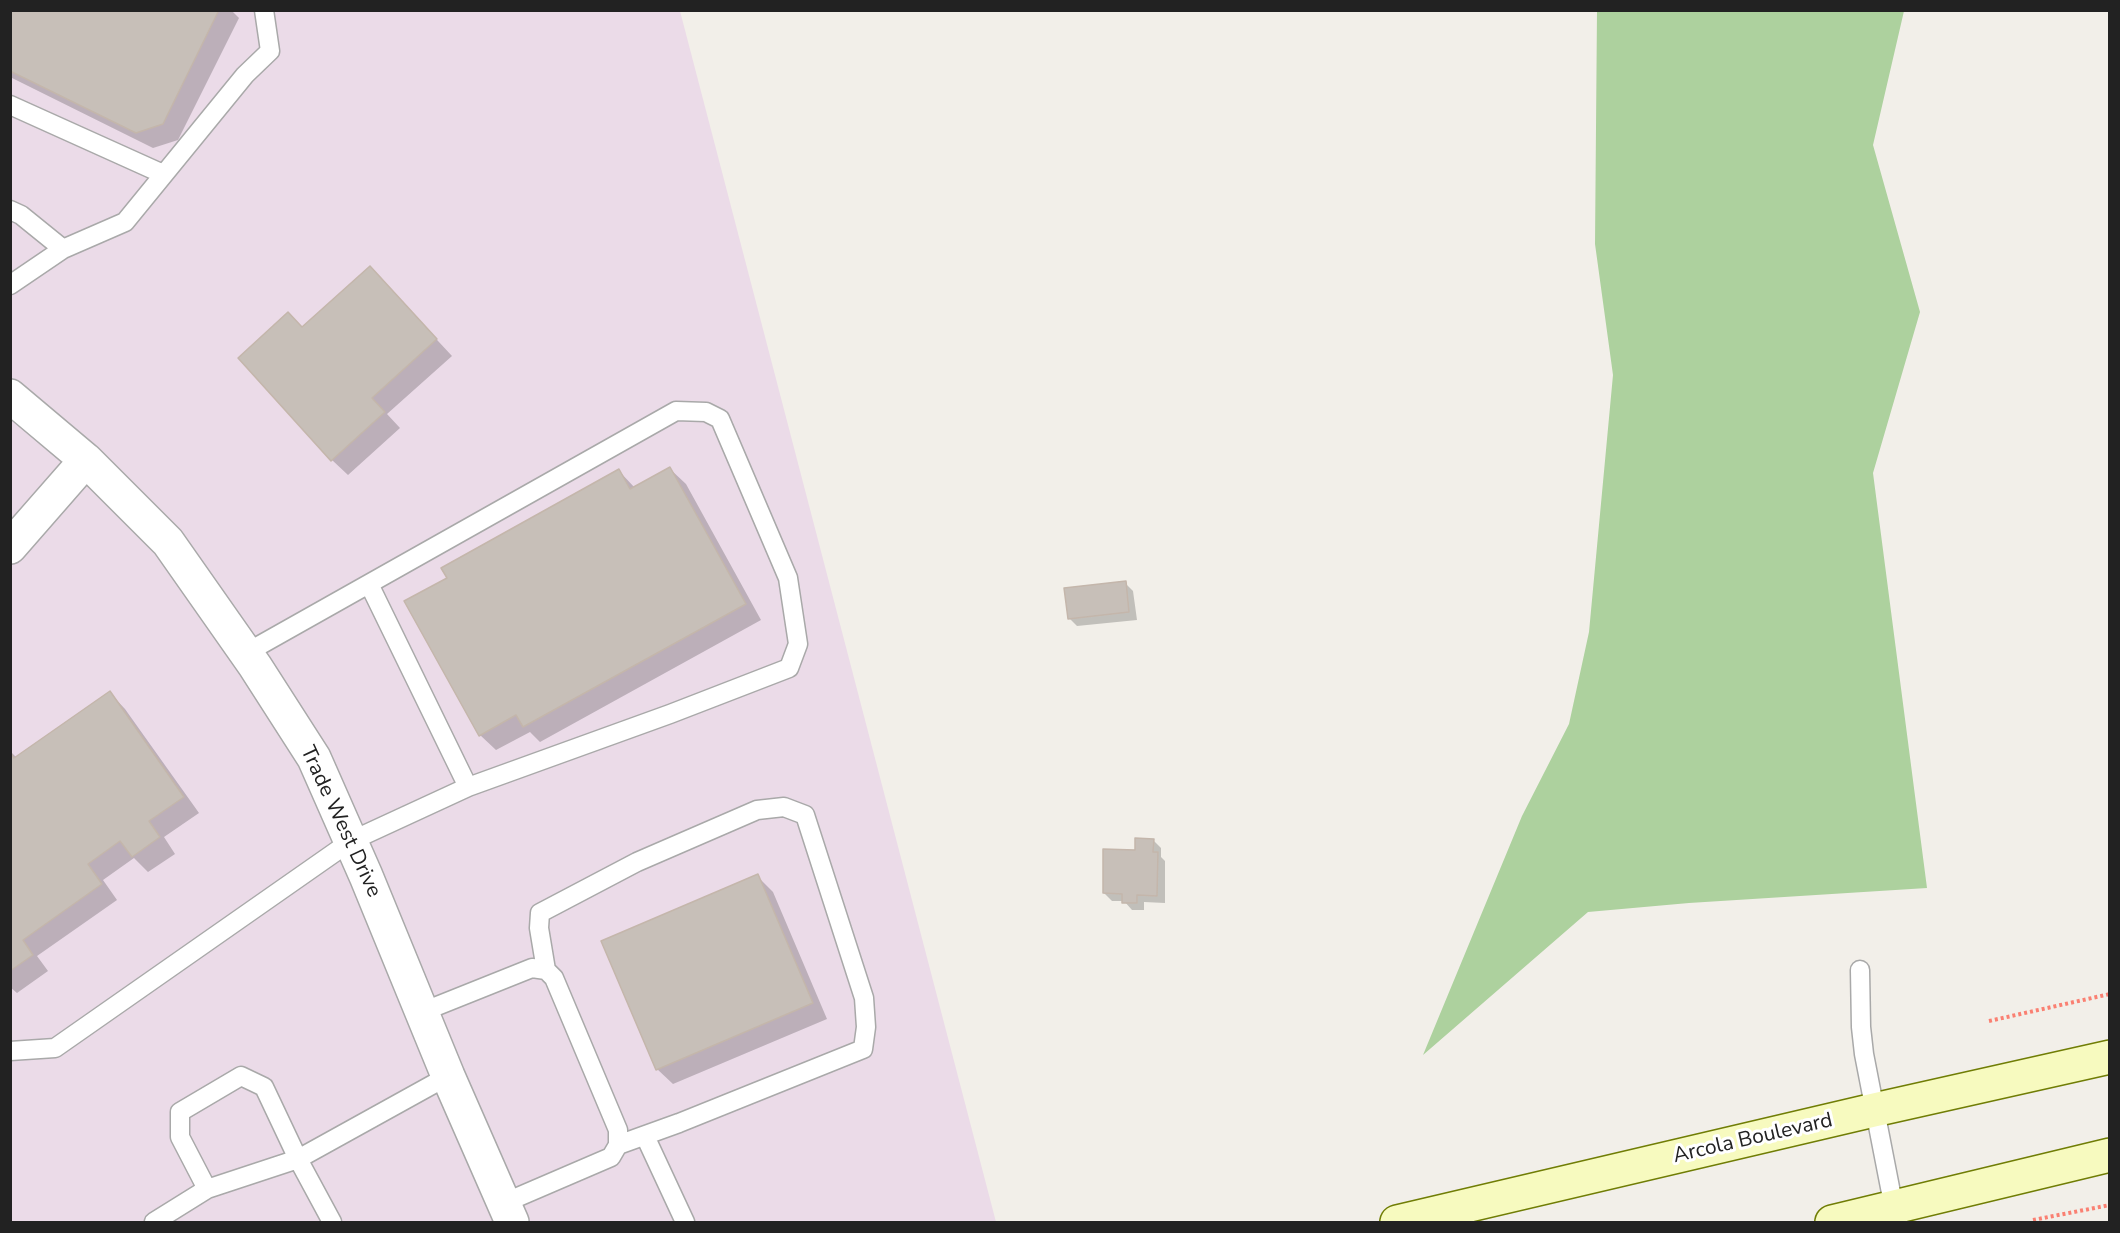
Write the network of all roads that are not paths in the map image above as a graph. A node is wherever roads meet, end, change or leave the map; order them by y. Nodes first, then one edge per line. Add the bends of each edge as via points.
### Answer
1 (264, 10) edge
2 (10, 105) edge
3 (163, 174) junction
4 (10, 210) edge
5 (63, 249) junction
6 (10, 285) edge
7 (10, 396) edge
8 (86, 460) junction
9 (10, 547) edge
10 (369, 584) junction
11 (246, 653) junction
12 (468, 787) junction
13 (351, 841) junction
14 (546, 969) junction
15 (1860, 970) dead end
16 (422, 1012) junction
17 (10, 1051) edge
18 (2109, 1057) edge
19 (448, 1076) junction
20 (1874, 1110) junction
21 (645, 1136) junction
22 (618, 1145) junction
23 (2109, 1155) edge
24 (298, 1159) junction
25 (207, 1189) junction
26 (1894, 1208) junction
27 (508, 1213) edge
28 (154, 1222) edge
29 (332, 1222) edge
30 (685, 1222) edge
31 (1397, 1222) edge
32 (1832, 1222) edge

1 - 3 lane via 270,51 245,75
2 - 3 lane
3 - 5 lane via 125,222
4 - 5 lane
5 - 6 lane
7 - 8 street, Trade West Drive
8 - 9 street
8 - 11 street, Trade West Drive via 168,542
10 - 11 lane
10 - 12 lane
10 - 12 lane via 676,411 706,412 720,419 788,578 798,644 789,668
11 - 13 street, Trade West Drive via 314,758
12 - 13 lane
13 - 16 street, Trade West Drive
13 - 17 lane via 55,1048
14 - 16 lane via 532,968
14 - 21 lane via 538,928 540,913 637,862 757,810 784,807 805,815 864,998 863,1049
14 - 22 lane via 554,978 618,1130
15 - 20 lane via 1861,1027
16 - 19 street, Trade West Drive
18 - 20 main road, Arcola Boulevard
19 - 24 lane
19 - 27 street, Trade West Drive
20 - 26 lane
20 - 31 main road, Arcola Boulevard
21 - 22 lane
21 - 30 lane
22 - 27 lane via 611,1157
23 - 26 main road
24 - 25 lane
24 - 25 lane via 264,1087 241,1076 180,1112 180,1137
24 - 29 lane
25 - 28 lane
26 - 32 main road

